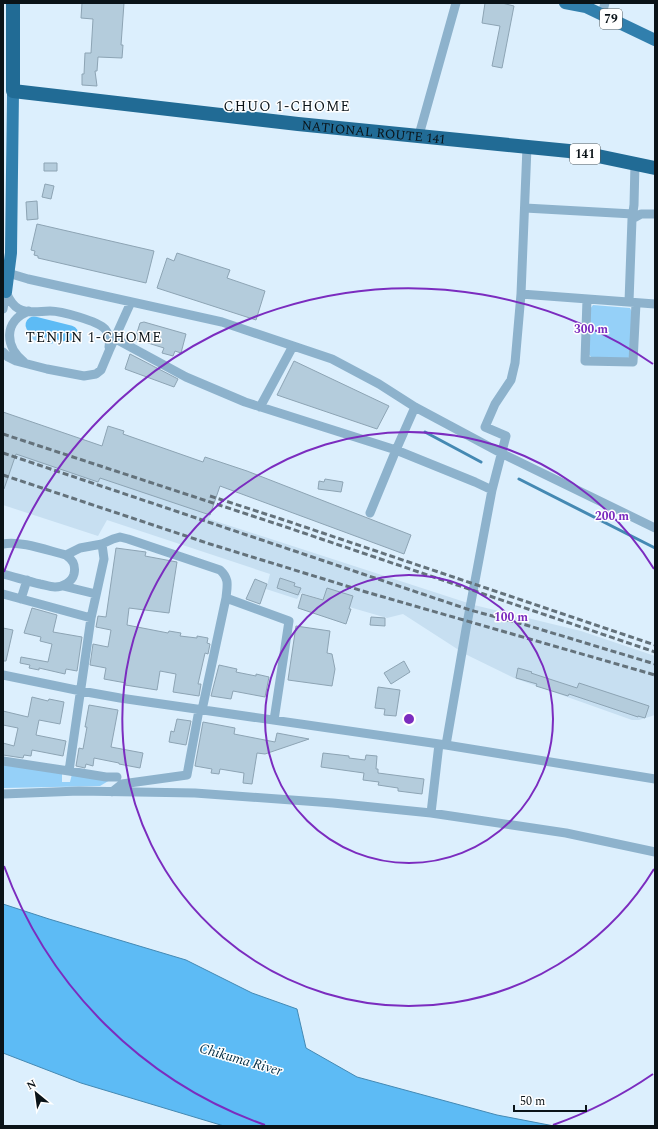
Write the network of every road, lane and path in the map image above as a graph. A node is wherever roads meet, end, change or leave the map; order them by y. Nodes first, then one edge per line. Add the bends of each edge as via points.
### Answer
1 (13, 3) edge
2 (456, 3) edge
3 (565, 3) edge
4 (604, 9) edge
5 (655, 40) edge
6 (8, 91) edge
7 (419, 135) junction
8 (527, 147) junction
9 (635, 163) junction
10 (655, 168) edge
11 (525, 208) junction
12 (655, 214) edge
13 (632, 216) junction
14 (5, 273) edge
15 (6, 292) junction
16 (521, 294) junction
17 (587, 299) junction
18 (131, 302) junction
19 (633, 302) junction
20 (655, 304) edge
21 (16, 307) junction
22 (3, 310) edge
23 (29, 311) junction
24 (125, 316) junction
25 (100, 325) junction
26 (114, 338) junction
27 (294, 346) junction
28 (109, 350) junction
29 (3, 352) edge
30 (27, 364) junction
31 (260, 407) junction
32 (415, 407) junction
33 (396, 450) junction
34 (501, 453) junction
35 (492, 490) junction
36 (370, 513) dead end
37 (655, 528) edge
38 (3, 544) edge
39 (102, 544) junction
40 (66, 555) junction
41 (3, 574) edge
42 (27, 580) junction
43 (63, 586) junction
44 (3, 594) edge
45 (96, 594) junction
46 (226, 598) junction
47 (21, 599) junction
48 (91, 618) junction
49 (3, 675) edge
50 (81, 691) junction
51 (200, 710) junction
52 (274, 720) junction
53 (442, 744) junction
54 (3, 761) edge
55 (69, 771) junction
56 (117, 777) dead end
57 (655, 779) edge
58 (112, 792) junction
59 (3, 794) edge
60 (431, 814) junction
61 (655, 852) edge

1 - 6 highway
2 - 7 street
3 - 4 main road, 79
4 - 5 main road, 79
6 - 7 highway, NATIONAL ROUTE 141 / 141
6 - 14 main road via 11,253
7 - 8 highway, NATIONAL ROUTE 141 / 141
8 - 9 highway, NATIONAL ROUTE 141 / 141 via 575,152
8 - 11 street
9 - 10 highway, NATIONAL ROUTE 141 / 141
9 - 13 street
11 - 13 street
11 - 16 street
12 - 13 street
13 - 19 street
14 - 15 main road
14 - 18 street
15 - 21 street
15 - 22 street
16 - 17 street
16 - 34 street via 515,363 511,380 495,404 485,427 506,436
17 - 19 street
17 - 19 street via 585,361 633,362
18 - 24 street
18 - 27 street via 222,322
19 - 20 street
21 - 22 street
21 - 23 street
23 - 25 street via 63,312
23 - 30 street via 15,321 9,336 14,353
24 - 25 street via 114,325
24 - 26 street
25 - 28 street via 107,334
26 - 28 street
26 - 31 street via 186,377
27 - 31 street
27 - 32 street via 332,359
28 - 30 street via 101,370 88,376
29 - 30 street via 11,359
31 - 33 street
32 - 33 street
32 - 34 street
33 - 35 street
33 - 36 street
34 - 35 street
34 - 37 street
35 - 53 street
38 - 40 street via 18,543
39 - 40 street via 80,548
39 - 45 street via 104,559
39 - 46 street via 120,537 220,570 227,579
40 - 43 street via 71,559 75,569 73,578
41 - 42 street
42 - 43 street via 54,587
42 - 47 street
43 - 45 street
44 - 47 street
45 - 48 street
46 - 51 street
46 - 52 street via 289,621
47 - 48 street
48 - 50 street
49 - 50 street
50 - 51 street
50 - 55 street
51 - 52 street
51 - 58 street via 186,775 122,784
52 - 53 street
53 - 57 street
53 - 60 street
54 - 55 street
55 - 56 street
58 - 59 street
58 - 60 street via 203,794
60 - 61 street via 566,833

